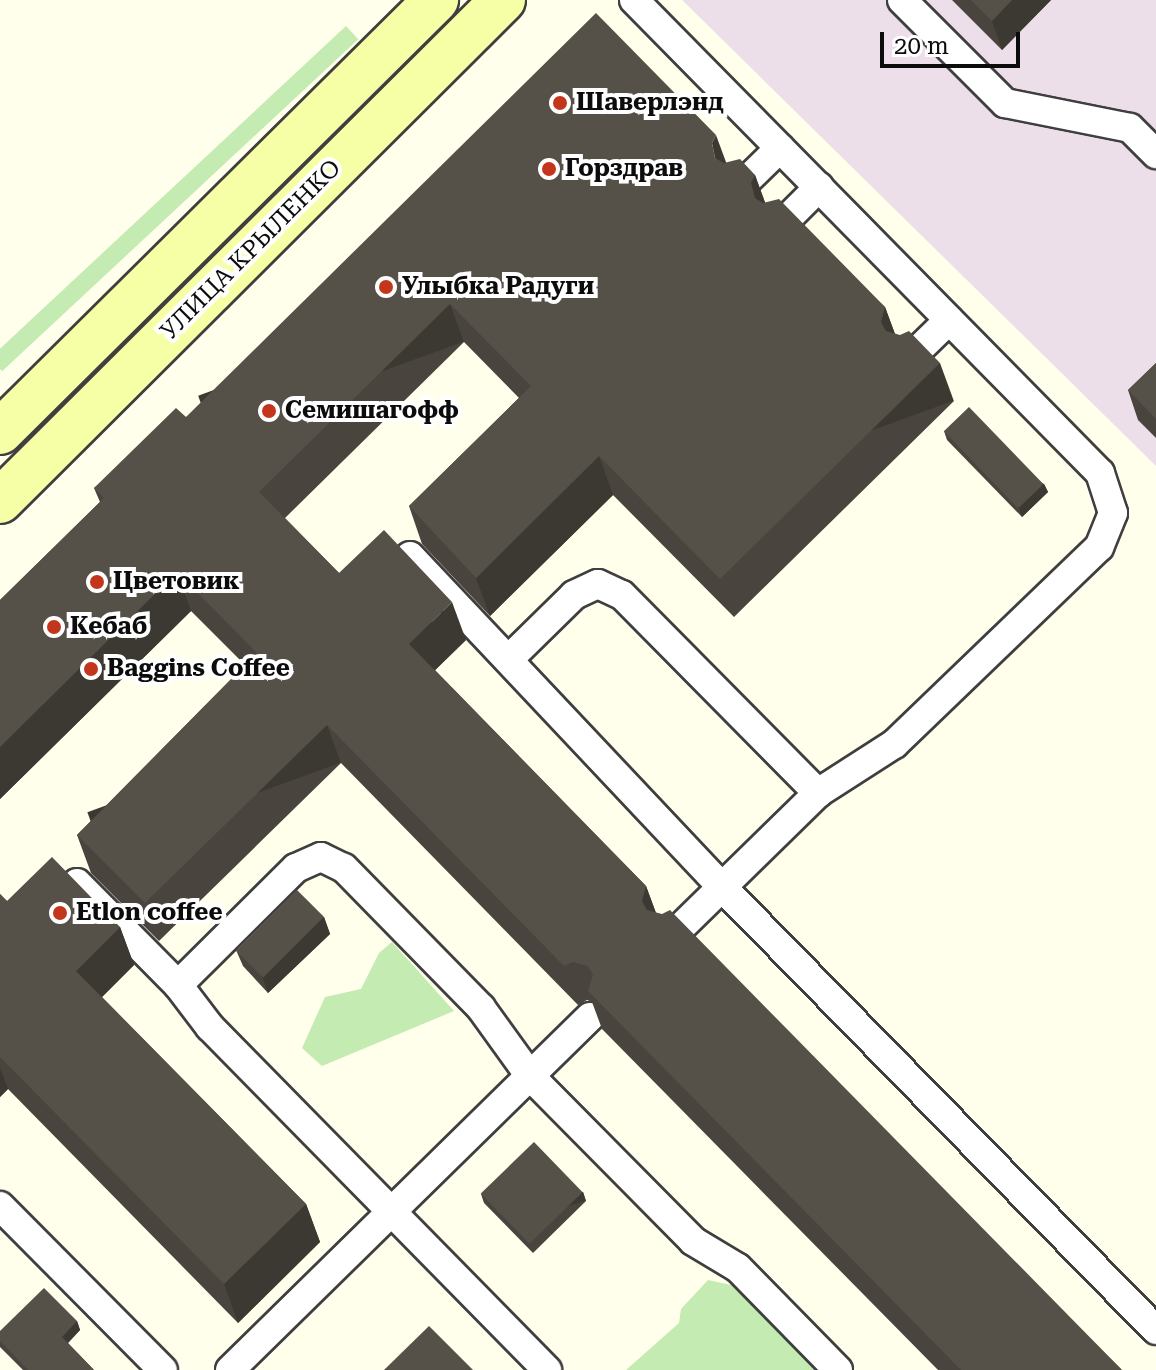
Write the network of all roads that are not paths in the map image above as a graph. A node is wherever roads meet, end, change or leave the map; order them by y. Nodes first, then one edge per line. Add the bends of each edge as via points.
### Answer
1 (436, 0) edge
2 (503, 0) edge
3 (634, 0) edge
4 (902, 0) edge
5 (780, 148) junction
6 (1156, 154) edge
7 (742, 185) edge
8 (819, 187) junction
9 (781, 225) edge
10 (949, 320) junction
11 (911, 357) edge
12 (0, 432) edge
13 (0, 501) edge
14 (410, 556) edge
15 (510, 658) junction
16 (818, 793) junction
17 (77, 883) edge
18 (722, 887) junction
19 (672, 936) edge
20 (178, 985) junction
21 (590, 1017) edge
22 (530, 1076) junction
23 (0, 1206) edge
24 (391, 1212) junction
25 (1156, 1330) edge
26 (163, 1370) edge
27 (230, 1370) edge
28 (547, 1370) edge
29 (838, 1370) edge

1 - 12 street, УЛИЦА КРЫЛЕНКО
2 - 13 street, УЛИЦА КРЫЛЕНКО
3 - 5 lane
4 - 6 lane via 1005,103 1130,128
5 - 7 lane
5 - 8 lane
8 - 9 lane
8 - 10 lane
10 - 11 lane
10 - 16 lane via 1100,473 1113,513 1099,547 894,744
14 - 15 lane
15 - 16 lane via 574,595 598,584 610,589 622,595
15 - 18 lane via 543,700
16 - 18 lane
17 - 20 lane
18 - 19 lane
18 - 25 lane
20 - 22 lane via 296,868 321,857 344,868 481,1008
20 - 24 lane via 210,1027
21 - 22 lane
22 - 24 lane
22 - 29 lane via 693,1241 738,1268
23 - 26 lane
24 - 27 lane
24 - 28 lane

